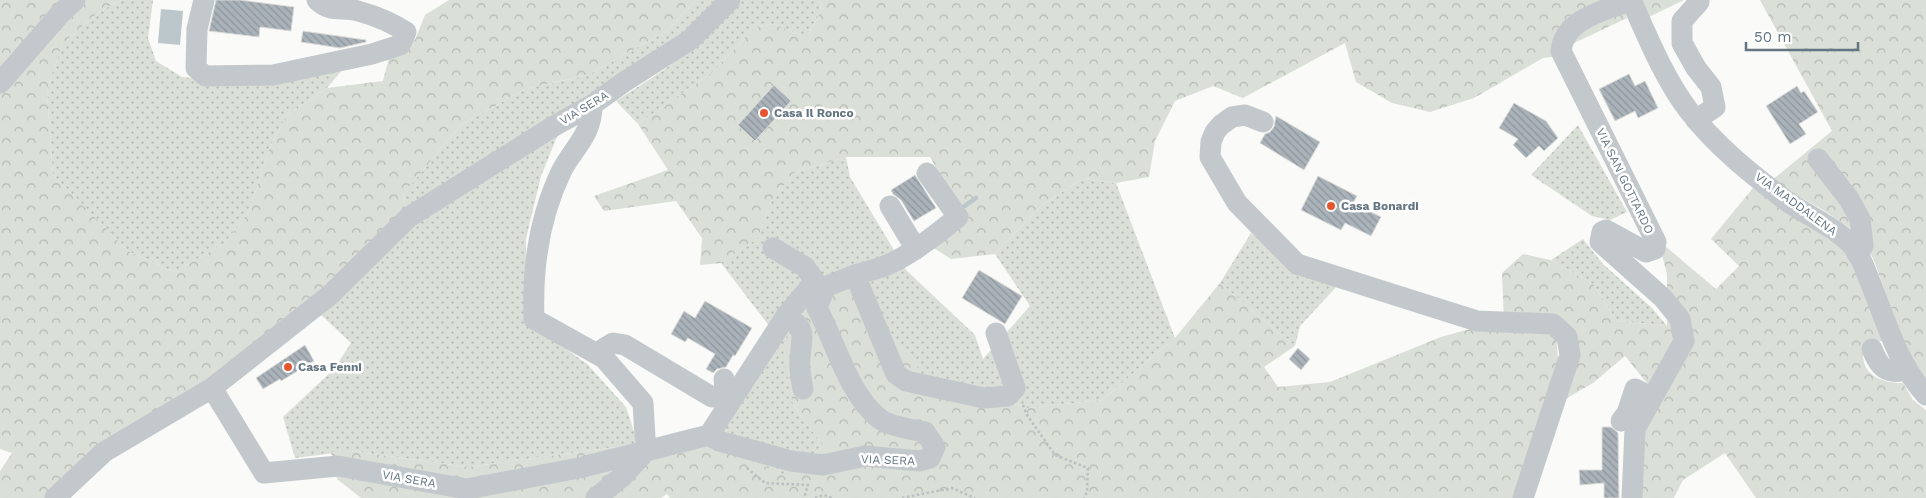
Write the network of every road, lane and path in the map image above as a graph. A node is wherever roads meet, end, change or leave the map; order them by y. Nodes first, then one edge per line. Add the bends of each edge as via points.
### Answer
1 (74, 0) edge
2 (204, 0) edge
3 (317, 0) edge
4 (730, 0) edge
5 (1631, 0) edge
6 (1699, 2) dead end
7 (0, 83) edge
8 (592, 106) junction
9 (1696, 120) junction
10 (1263, 122) dead end
11 (1818, 159) dead end
12 (927, 173) dead end
13 (890, 206) dead end
14 (913, 244) junction
15 (773, 248) dead end
16 (1857, 254) junction
17 (855, 275) junction
18 (786, 316) junction
19 (996, 333) dead end
20 (1872, 349) dead end
21 (604, 358) junction
22 (1907, 370) junction
23 (724, 379) dead end
24 (803, 389) dead end
25 (218, 390) junction
26 (1926, 395) edge
27 (1651, 397) junction
28 (1027, 415) dead end
29 (1621, 421) dead end
30 (708, 440) junction
31 (645, 444) junction
32 (744, 466) dead end
33 (474, 492) edge
34 (55, 498) edge
35 (596, 498) edge
36 (804, 498) edge
37 (815, 498) edge
38 (832, 498) edge
39 (902, 498) edge
40 (975, 498) edge
41 (1084, 498) edge
42 (1523, 498) edge
43 (1632, 498) edge

1 - 7 street
2 - 3 street via 197,29 196,68 205,76 273,75 372,54 400,45 406,32 391,22 356,10 326,8
4 - 8 street, VIA SERA via 690,40
5 - 9 street, VIA MADDALENA via 1666,75
5 - 27 street, VIA SAN GOTTARDO via 1588,16 1568,30 1562,40 1561,51 1656,242 1654,249 1646,252 1606,230 1600,236 1600,242 1663,298 1680,319 1684,341
6 - 9 street via 1682,21 1682,42 1711,87 1715,107
8 - 21 street via 585,136 563,169 540,232 533,294 534,319
8 - 25 street, VIA SERA via 554,126 409,217 330,295
9 - 16 street, VIA MADDALENA via 1721,146 1786,201 1836,233 1854,247
10 - 42 street via 1245,115 1232,117 1215,132 1210,158 1237,203 1297,264 1476,322 1553,324 1567,337 1570,355
11 - 16 street via 1860,219 1863,246
12 - 14 street, VIA SERA via 954,211 934,237
13 - 14 street
14 - 17 street, VIA SERA via 884,267
15 - 18 street via 805,267 815,281
16 - 22 street, VIA MADDALENA
17 - 19 street via 896,374 906,381 984,398 1008,396 1015,388
17 - 30 street, VIA SERA via 825,287 817,308 862,401 881,420 925,432 935,447 930,458 920,461 865,456 823,465 791,461
18 - 24 street via 797,323 803,335 800,358
18 - 30 street
20 - 22 street via 1882,367 1898,372
21 - 23 street via 604,349 612,343 625,345 712,397 719,397 725,389
21 - 31 street via 643,403
22 - 26 street, VIA MADDALENA
25 - 33 street, VIA SERA via 264,473 338,466
25 - 34 street, VIA SERA via 104,452
27 - 29 street via 1635,389
27 - 43 street, VIA SAN GOTTARDO via 1635,429
28 - 41 path via 1055,456 1088,468
30 - 31 street, VIA SERA
31 - 33 street, VIA SERA via 579,468
31 - 35 street via 622,476
32 - 36 path via 765,483 808,485
37 - 38 path via 824,494
39 - 40 path via 952,488

